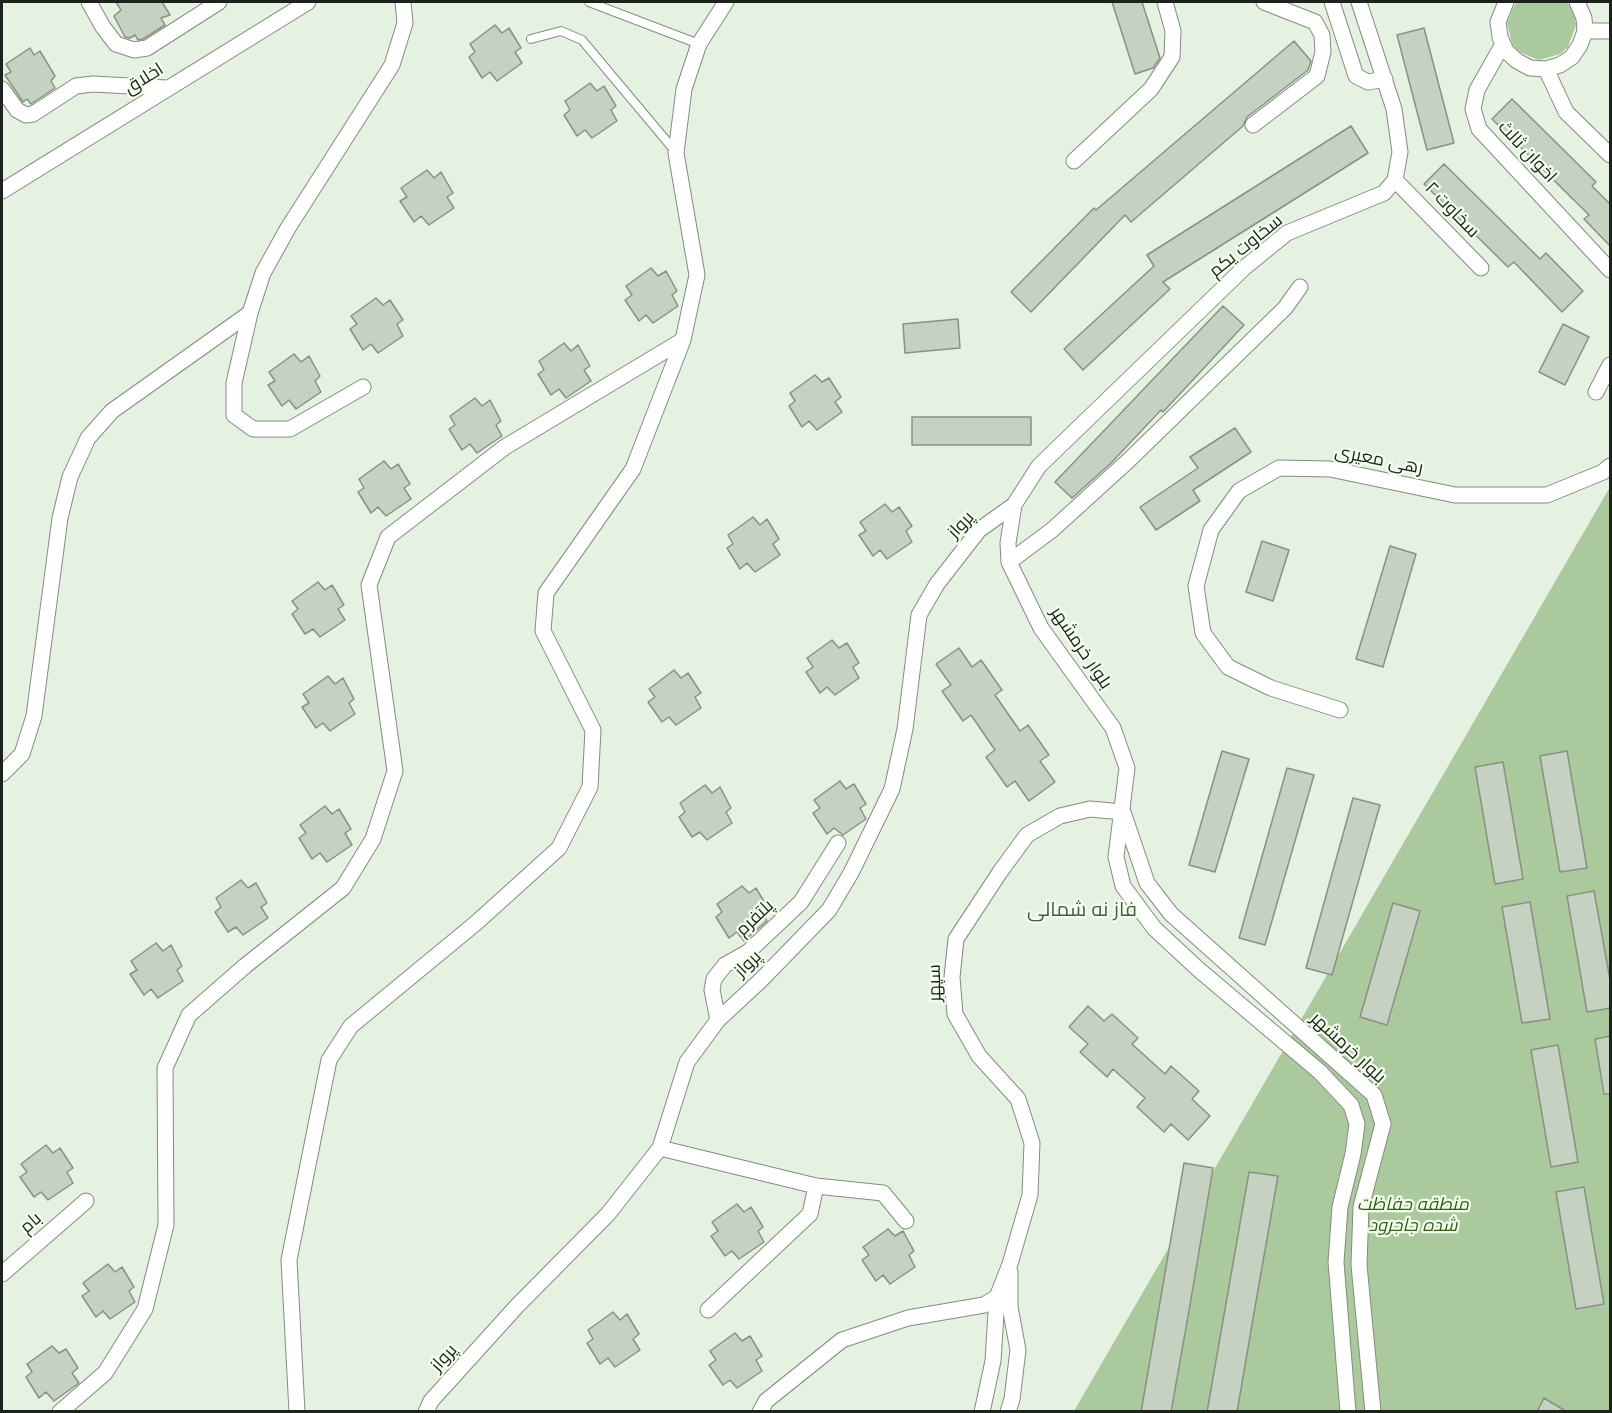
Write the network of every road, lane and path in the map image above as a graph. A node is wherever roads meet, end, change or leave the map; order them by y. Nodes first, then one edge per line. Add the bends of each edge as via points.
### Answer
1 (89, 2) edge
2 (219, 2) edge
3 (308, 2) edge
4 (403, 2) edge
5 (589, 2) edge
6 (726, 2) edge
7 (1165, 2) edge
8 (1264, 2) edge
9 (1332, 2) edge
10 (1359, 2) edge
11 (1506, 2) edge
12 (1577, 2) edge
13 (1585, 31) junction
14 (1611, 31) edge
15 (531, 39) dead end
16 (699, 44) junction
17 (1503, 44) junction
18 (1545, 69) junction
19 (1385, 79) junction
20 (2, 88) edge
21 (167, 88) junction
22 (1253, 125) dead end
23 (676, 153) junction
24 (1611, 155) edge
25 (1074, 161) dead end
26 (1395, 180) junction
27 (2, 191) edge
28 (1481, 268) dead end
29 (1611, 270) edge
30 (1300, 287) dead end
31 (250, 313) junction
32 (683, 340) junction
33 (1611, 365) edge
34 (363, 387) dead end
35 (1596, 392) dead end
36 (1611, 466) edge
37 (1014, 505) junction
38 (1010, 562) junction
39 (1340, 710) dead end
40 (2, 774) edge
41 (1123, 812) junction
42 (838, 843) dead end
43 (718, 1020) junction
44 (660, 1148) junction
45 (816, 1185) junction
46 (86, 1201) dead end
47 (906, 1221) dead end
48 (1010, 1264) junction
49 (2, 1275) edge
50 (997, 1297) junction
51 (708, 1310) dead end
52 (297, 1404) edge
53 (432, 1408) edge
54 (60, 1412) edge
55 (289, 1412) edge
56 (760, 1412) edge
57 (982, 1412) edge
58 (1008, 1412) edge
59 (1348, 1412) edge
60 (1373, 1412) edge

1 - 2 street via 116,44 134,50 147,48
3 - 21 street, اخلاق
4 - 31 street via 404,32 393,65 288,228 263,273
5 - 16 lane
6 - 16 street
7 - 25 street via 1173,31 1172,57 1151,89
8 - 22 street via 1315,22 1322,35 1323,52 1317,76
9 - 19 street via 1356,76 1368,82
10 - 19 street
11 - 17 street via 1498,22
12 - 13 street
13 - 14 street
13 - 18 street via 1572,57
15 - 23 lane via 561,31 582,40
16 - 23 street via 684,89
17 - 18 street via 1517,62
17 - 29 street, اخوان ثالث via 1477,90 1473,109 1479,129
18 - 24 street via 1566,112
19 - 26 street via 1400,152
20 - 21 street via 17,110 26,115 76,86
21 - 27 street, اخلاق
23 - 32 street via 697,275
26 - 28 street, سخاوت ۲
26 - 37 street, سخاوت یکم via 1384,193 1287,233 1244,268 1039,466
30 - 38 street via 1285,308 1128,461 1052,530
31 - 34 street via 234,383 234,415 253,429 290,429
31 - 40 street via 112,411 88,438 70,477 60,518 34,716 22,754
32 - 52 street via 633,469 546,593 543,632 593,730 590,788 559,848 476,923 351,1026 329,1060 289,1260
32 - 54 street via 505,447 388,537 369,585 395,771 373,839 343,888 189,1015 165,1068 166,1225 145,1309 105,1373
33 - 35 street
36 - 39 street, رهی معیری via 1547,495 1455,495 1330,469 1279,468 1239,491 1211,530 1196,585 1203,633 1228,667 1271,688
37 - 38 street, بلوار خرمشهر via 1008,543
37 - 43 street, پرواز via 979,530 919,615 905,729 892,789 851,873 829,910
38 - 41 street, بلوار خرمشهر via 1041,628 1113,728 1127,768
41 - 48 street, سپهر via 1090,809 1060,816 1027,835 957,939 952,977 956,1014 979,1056 1018,1099 1032,1143 1030,1195
41 - 59 street, بلوار خرمشهر via 1116,857 1123,886 1154,928 1320,1072 1352,1105 1357,1124 1340,1207 1336,1262
41 - 60 street, بلوار خرمشهر via 1147,884 1171,914 1374,1095 1383,1124 1361,1206 1359,1265
42 - 43 street, پلتفرم via 801,902 748,952 725,965 714,979 712,990
43 - 44 street, پرواز via 687,1062
44 - 45 street
44 - 53 street, پرواز via 608,1214 517,1306
45 - 47 street via 883,1193
45 - 51 street via 810,1214
46 - 49 street, بام
48 - 50 street, سپهر
48 - 58 street, سپهر via 1010,1307 1017,1350
50 - 56 street via 984,1305 908,1318 842,1340 766,1401
50 - 57 street, سپهر via 993,1360
52 - 55 street

